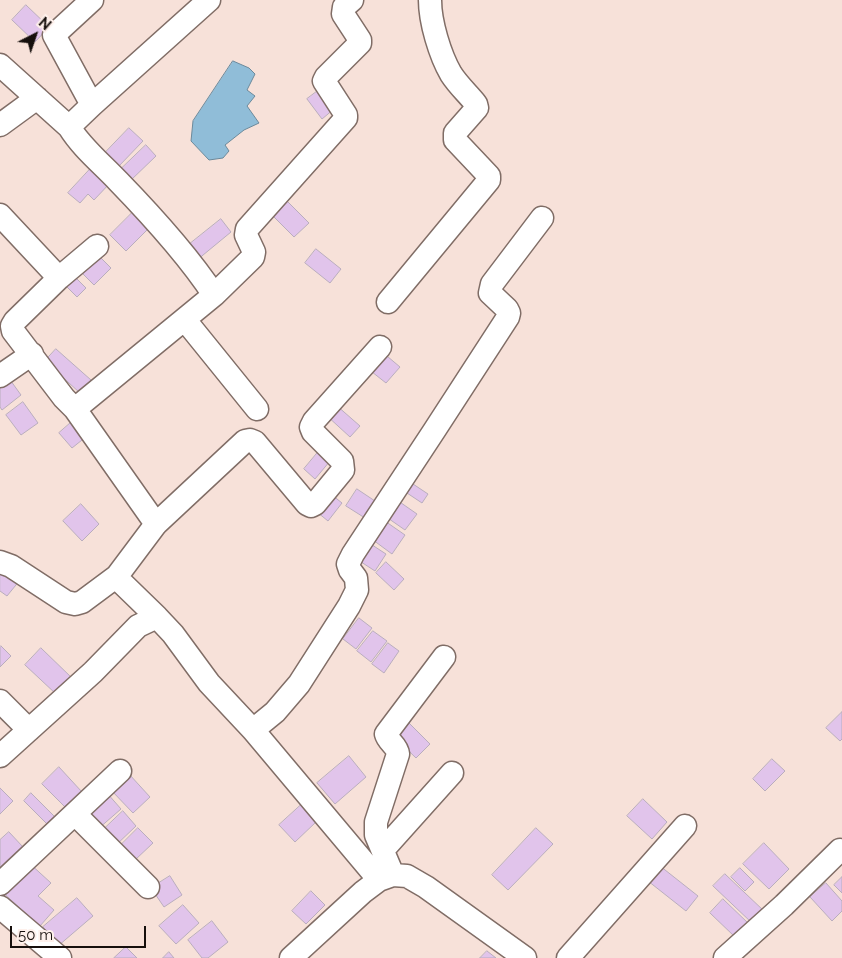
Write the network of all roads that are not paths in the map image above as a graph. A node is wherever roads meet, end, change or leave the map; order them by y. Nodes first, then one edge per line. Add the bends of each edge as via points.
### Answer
1 (92, 0) edge
2 (209, 0) edge
3 (352, 0) edge
4 (430, 0) edge
5 (0, 65) edge
6 (37, 98) junction
7 (92, 104) junction
8 (0, 125) edge
9 (68, 128) junction
10 (0, 215) edge
11 (542, 218) dead end
12 (97, 246) dead end
13 (59, 278) junction
14 (214, 295) junction
15 (388, 302) dead end
16 (185, 320) junction
17 (380, 347) dead end
18 (32, 354) junction
19 (0, 376) edge
20 (75, 409) junction
21 (258, 409) dead end
22 (156, 524) junction
23 (0, 562) edge
24 (117, 576) junction
25 (157, 617) junction
26 (444, 657) dead end
27 (0, 701) edge
28 (29, 730) junction
29 (252, 730) junction
30 (0, 756) edge
31 (120, 771) dead end
32 (452, 773) dead end
33 (75, 814) junction
34 (685, 826) dead end
35 (383, 850) junction
36 (840, 850) dead end
37 (386, 877) junction
38 (0, 884) edge
39 (148, 887) dead end
40 (0, 907) edge
41 (60, 958) edge
42 (291, 958) edge
43 (525, 958) edge
44 (568, 958) edge
45 (725, 958) edge

1 - 7 street via 54,35
2 - 7 street
3 - 14 street via 342,14 360,43 324,81 346,118 247,229 253,257
4 - 15 street via 435,31 447,66 477,108 455,133 455,140 490,176
5 - 6 street
6 - 8 street
6 - 9 street
7 - 9 street
9 - 14 street via 197,269
10 - 13 street
11 - 29 street via 492,284 490,292 507,310 508,317 348,564 356,578 357,590 349,606 299,684 274,712
12 - 13 street
13 - 18 street via 12,326
14 - 16 street
16 - 20 street
16 - 21 street
17 - 22 street via 311,427 344,465 315,504 307,504 250,440 245,441
18 - 19 street
18 - 20 street
20 - 22 street
22 - 24 street
23 - 24 street via 74,604 82,602
24 - 25 street
25 - 28 street via 138,626
25 - 29 street via 209,683
26 - 35 street via 386,734 398,749 398,754 376,822 376,835
27 - 28 street
28 - 30 street
29 - 37 street
31 - 33 street
32 - 35 street
33 - 38 street
33 - 39 street
34 - 44 street
35 - 37 street
36 - 45 street
37 - 42 street via 340,912
37 - 43 street via 407,876 426,887
40 - 41 street

